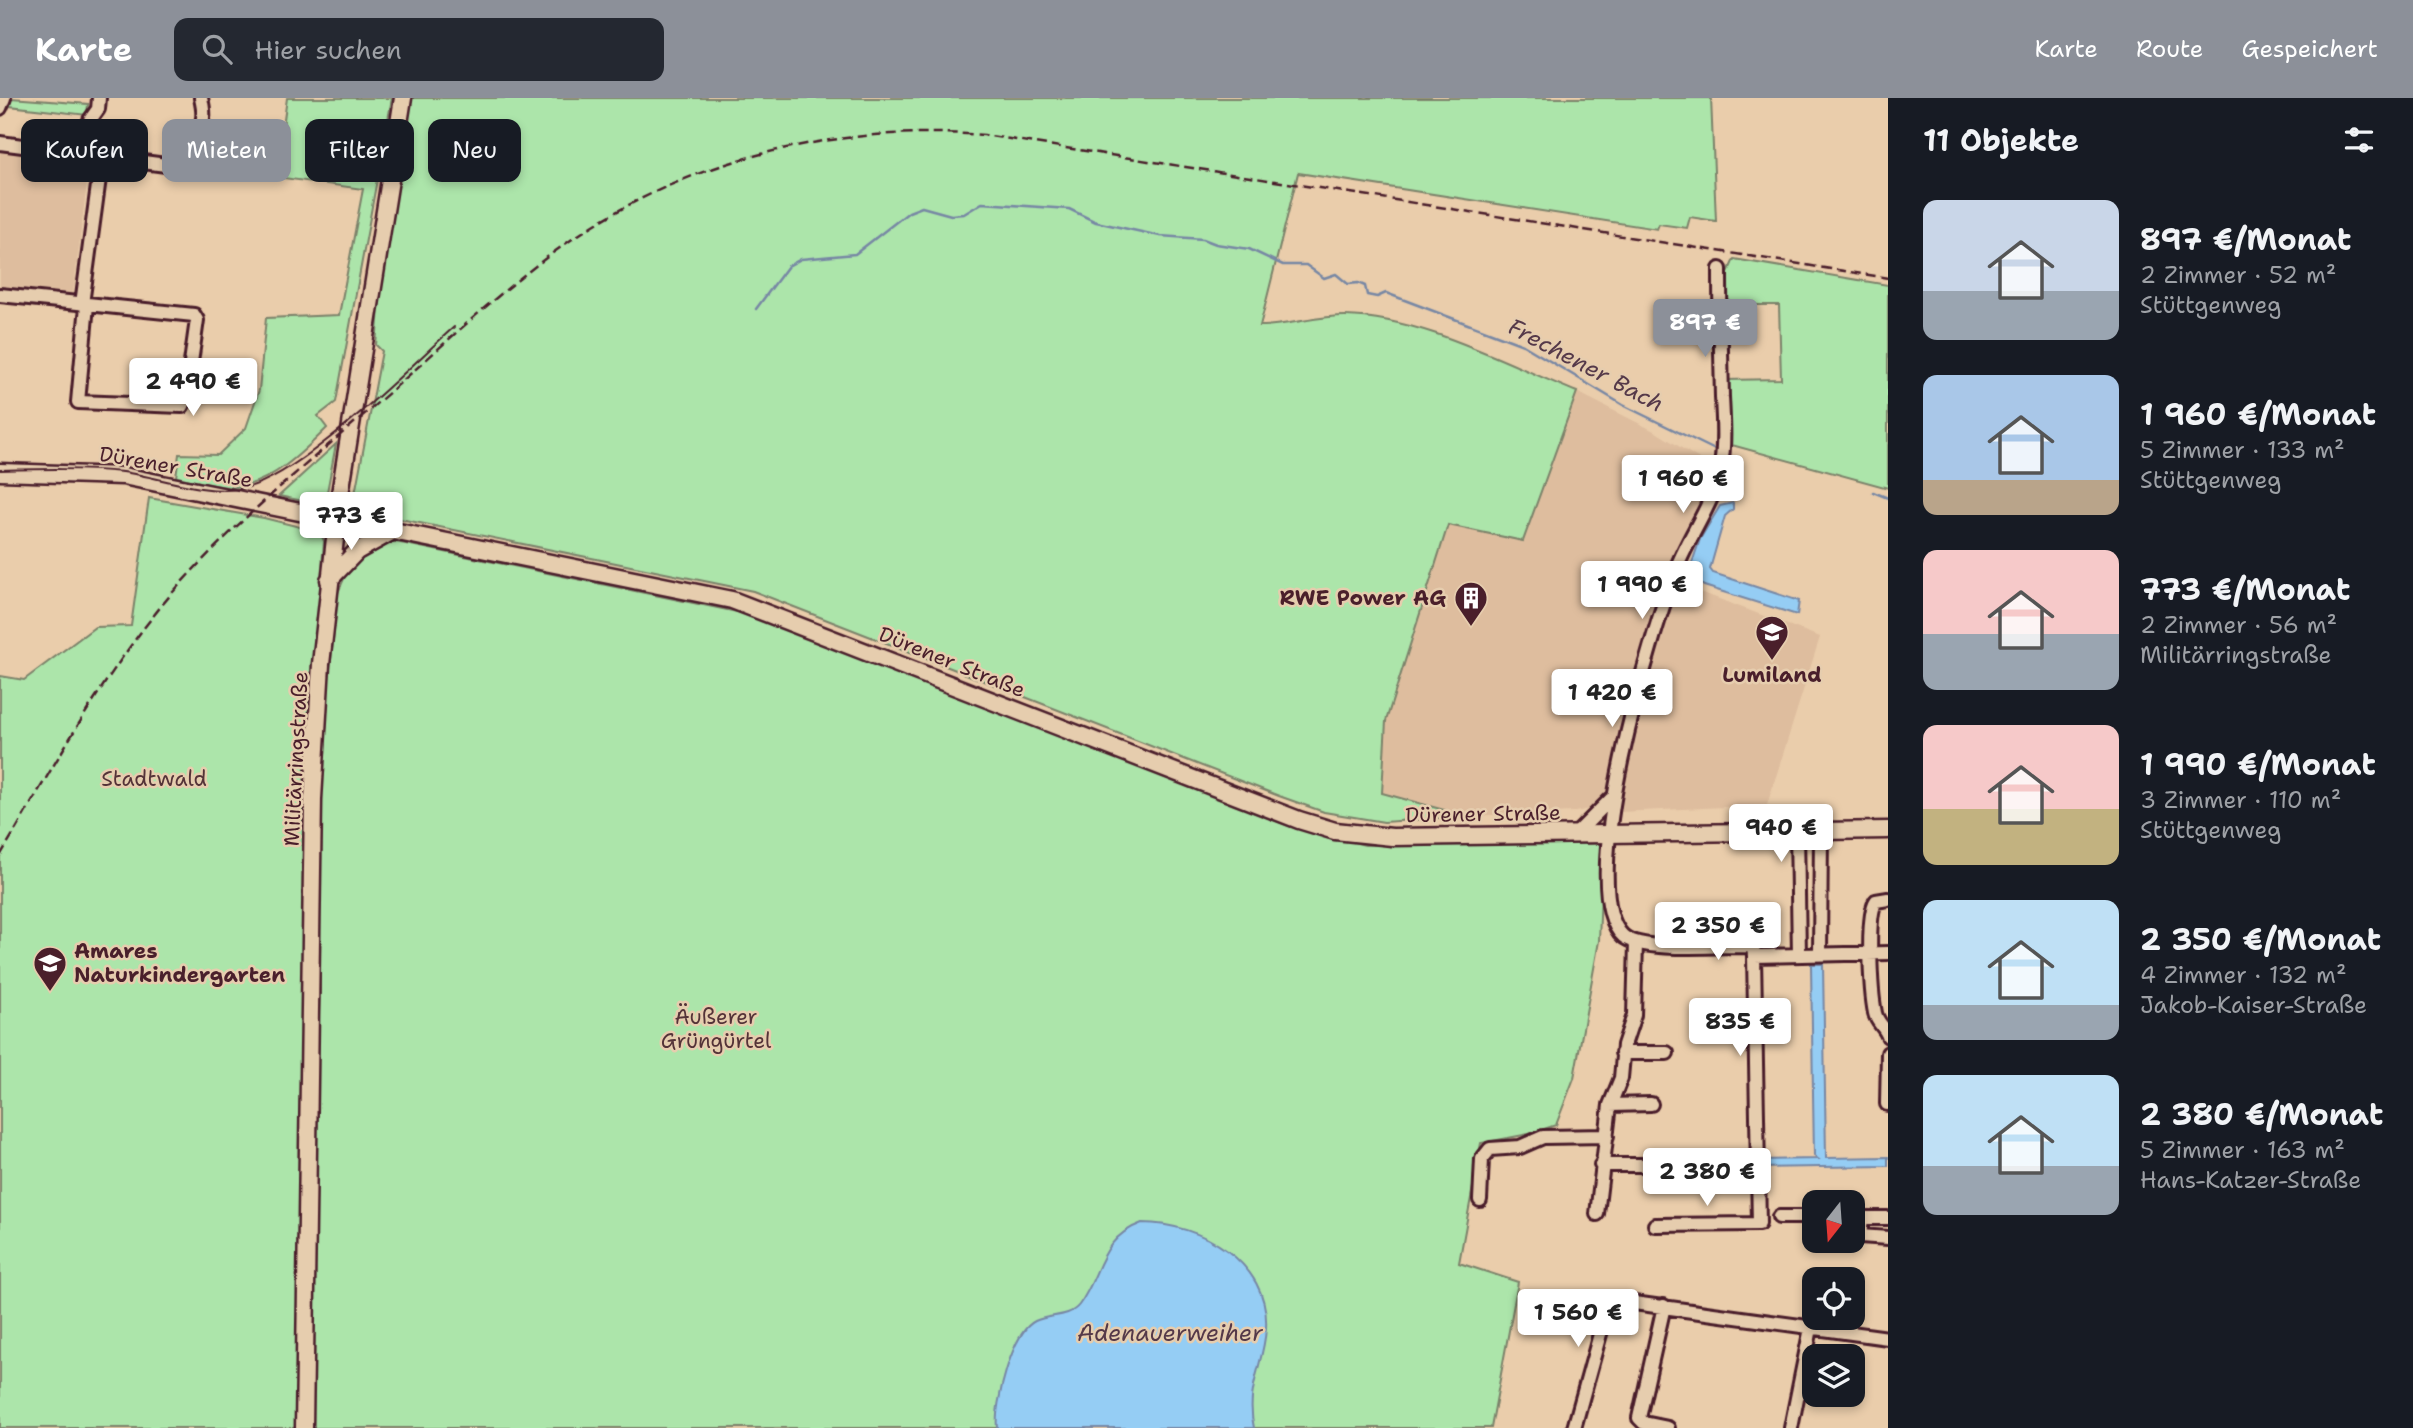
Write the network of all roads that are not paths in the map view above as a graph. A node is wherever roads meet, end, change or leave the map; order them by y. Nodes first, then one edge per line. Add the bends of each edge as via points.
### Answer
1 (4, 98) edge
2 (99, 98) edge
3 (201, 98) edge
4 (403, 98) edge
5 (0, 107) edge
6 (91, 119) edge
7 (204, 119) edge
8 (0, 144) edge
9 (21, 146) edge
10 (99, 182) edge
11 (1720, 269) dead end
12 (0, 295) edge
13 (84, 304) junction
14 (0, 472) edge
15 (336, 519) junction
16 (393, 531) junction
17 (329, 580) junction
18 (1612, 799) junction
19 (1888, 830) edge
20 (1797, 831) junction
21 (1821, 832) junction
22 (1608, 833) junction
23 (1577, 834) junction
24 (1798, 872) junction
25 (1820, 873) junction
26 (1888, 899) edge
27 (1636, 943) junction
28 (1888, 953) edge
29 (1820, 954) junction
30 (1872, 954) junction
31 (1799, 955) junction
32 (1754, 956) junction
33 (1888, 1036) edge
34 (1622, 1053) junction
35 (1667, 1053) dead end
36 (1888, 1053) edge
37 (1651, 1104) dead end
38 (1887, 1104) edge
39 (1610, 1105) junction
40 (1607, 1136) junction
41 (1601, 1165) junction
42 (1684, 1165) dead end
43 (1480, 1200) dead end
44 (1597, 1214) dead end
45 (1779, 1217) dead end
46 (1802, 1217) edge
47 (1866, 1218) edge
48 (1888, 1218) edge
49 (1655, 1225) dead end
50 (1866, 1236) edge
51 (1888, 1238) edge
52 (1664, 1307) junction
53 (1802, 1327) edge
54 (1811, 1330) edge
55 (1826, 1330) edge
56 (1888, 1338) edge
57 (304, 1428) edge
58 (1574, 1428) edge
59 (1668, 1428) edge
60 (1791, 1428) edge

1 - 5 street
2 - 6 street
3 - 7 street
4 - 15 main road, Militärringstraße
8 - 9 street
10 - 13 street
11 - 18 street via 1723,452 1716,486 1671,583
12 - 13 street
13 - 13 street via 78,402 182,406 197,320 194,315
14 - 15 main road, Dürener Straße via 123,476
15 - 16 main road, Dürener Straße
15 - 17 main road, Militärringstraße
16 - 17 main road via 357,551
16 - 23 main road, Dürener Straße via 732,600 1335,831 1392,837
17 - 57 main road, Militärringstraße via 313,799
18 - 22 street
18 - 23 street
19 - 21 main road, Dürener Straße
20 - 21 main road, Dürener Straße
20 - 22 main road, Dürener Straße
20 - 24 street
21 - 25 street
22 - 23 main road, Dürener Straße
22 - 27 street via 1608,908 1613,924
24 - 25 street
24 - 31 street
25 - 29 street
26 - 30 street via 1876,901 1872,909
27 - 32 street via 1753,946
27 - 34 street via 1633,1015
28 - 30 street
29 - 30 street
29 - 31 street
30 - 33 street via 1875,1015
31 - 32 street
32 - 49 street via 1759,1224
34 - 35 street
34 - 39 street via 1622,1071
36 - 38 street
37 - 39 street
39 - 40 street
40 - 41 street
40 - 43 street via 1543,1137 1520,1147 1490,1149 1482,1158
41 - 42 street
41 - 44 street
45 - 46 street
47 - 48 street
50 - 51 street
52 - 53 street
52 - 58 street via 1612,1300 1608,1305
52 - 59 street via 1639,1418
54 - 60 street
55 - 56 street

